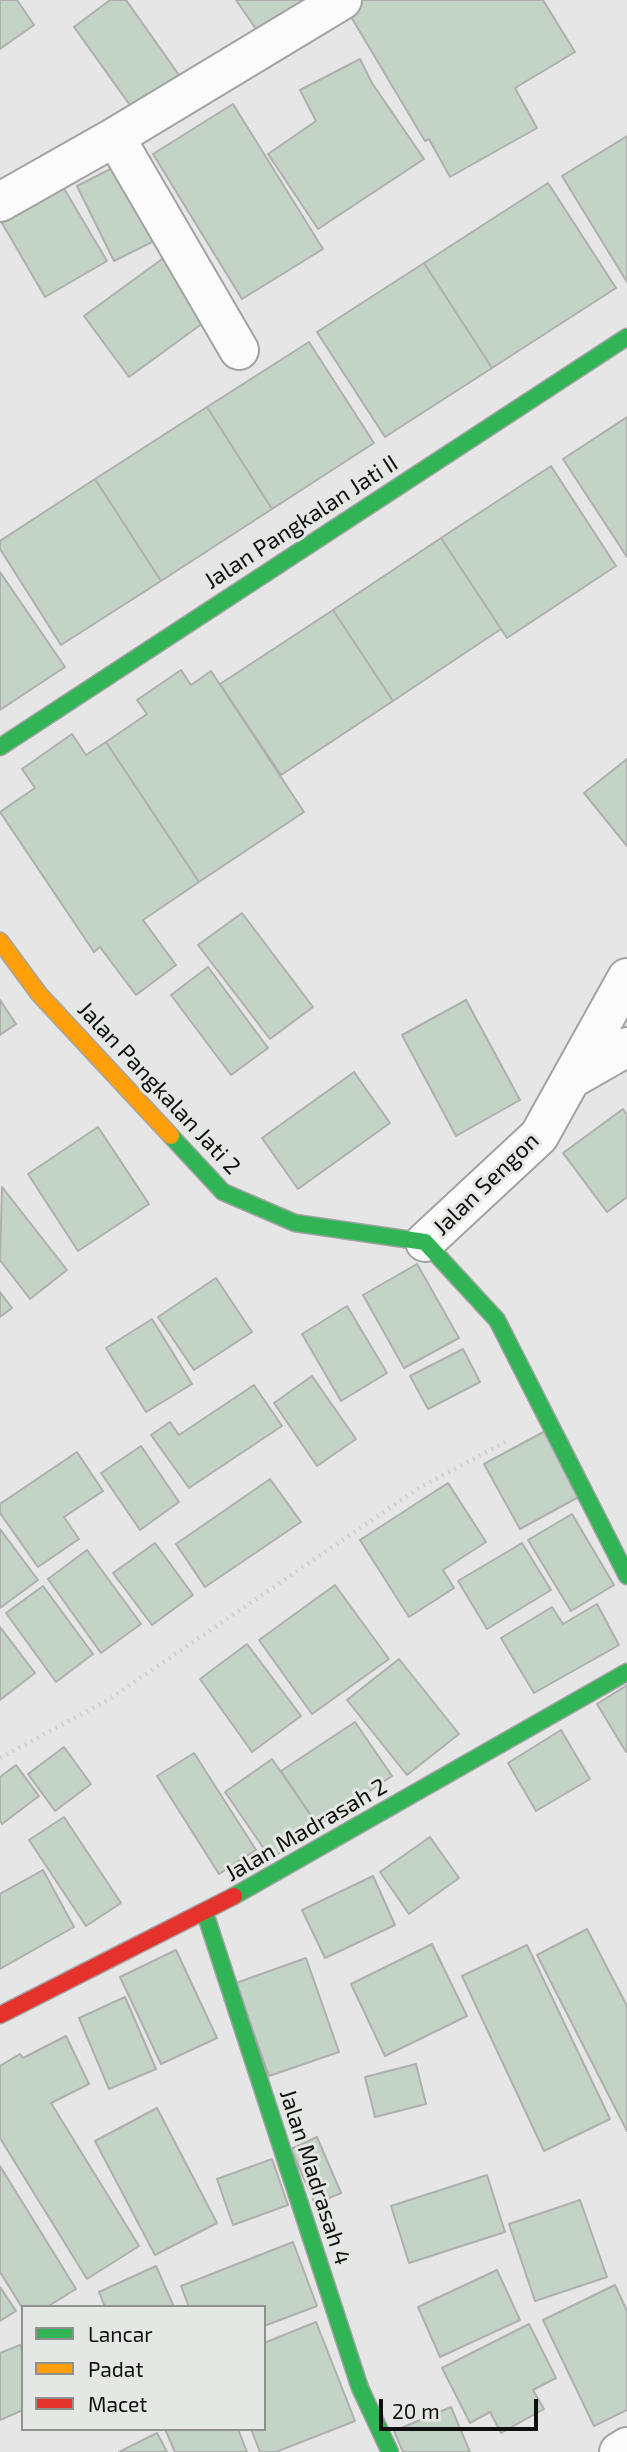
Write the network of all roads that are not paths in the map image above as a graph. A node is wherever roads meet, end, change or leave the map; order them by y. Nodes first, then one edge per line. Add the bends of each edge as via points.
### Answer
1 (342, 0) edge
2 (115, 137) junction
3 (0, 202) edge
4 (627, 337) edge
5 (239, 349) dead end
6 (0, 747) edge
7 (0, 941) edge
8 (627, 978) edge
9 (627, 1048) edge
10 (571, 1079) junction
11 (425, 1242) junction
12 (627, 1576) edge
13 (627, 1672) edge
14 (205, 1913) junction
15 (0, 2015) edge
16 (627, 2447) edge
17 (390, 2452) edge
18 (619, 2452) edge

1 - 2 street
2 - 3 street
2 - 5 street
4 - 6 street, Jalan Pangkalan Jati II
7 - 11 street, Jalan Pangkalan Jati 2 via 39,994 223,1192 295,1223
8 - 10 street, Jalan Sengon
9 - 10 street
10 - 11 street, Jalan Sengon via 539,1136
11 - 12 street via 497,1320
13 - 14 street, Jalan Madrasah 2
14 - 15 street, Jalan Madrasah 2
14 - 17 street, Jalan Madrasah 4 via 360,2388
16 - 18 street

